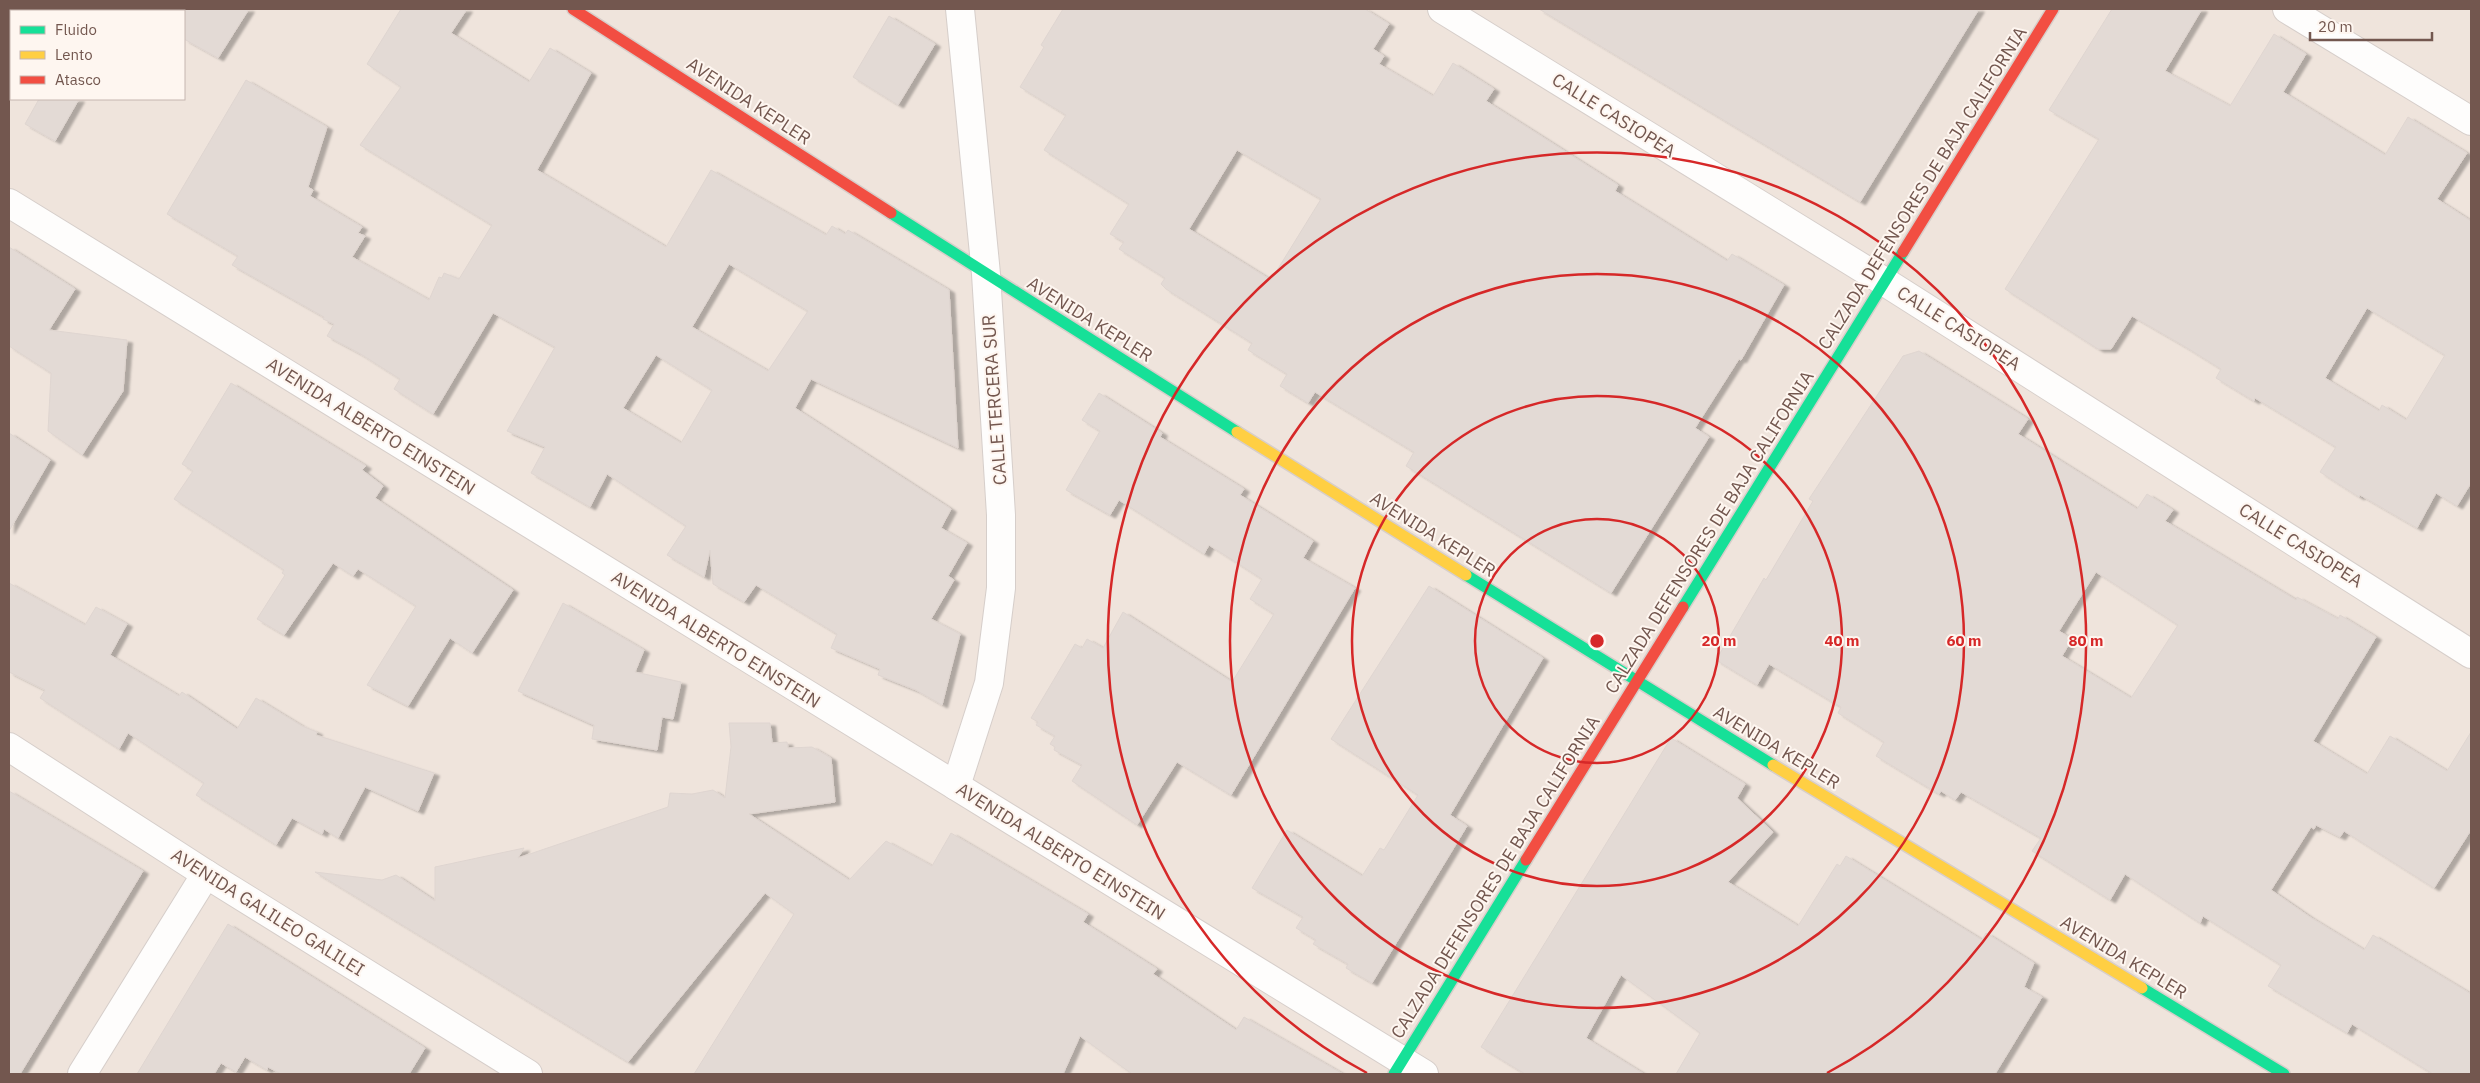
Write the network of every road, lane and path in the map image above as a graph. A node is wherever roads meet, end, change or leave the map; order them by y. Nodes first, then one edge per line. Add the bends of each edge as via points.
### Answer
1 (573, 9) edge
2 (960, 9) edge
3 (1442, 9) edge
4 (2053, 9) edge
5 (2286, 9) edge
6 (2471, 121) edge
7 (9, 203) edge
8 (986, 274) junction
9 (1885, 282) junction
10 (2471, 654) edge
11 (1636, 682) junction
12 (9, 747) edge
13 (956, 786) junction
14 (206, 874) junction
15 (1407, 1070) edge
16 (82, 1074) edge
17 (528, 1074) edge
18 (2284, 1074) edge

1 - 8 street, AVENIDA KEPLER
2 - 8 street, CALLE TERCERA SUR
3 - 9 street, CALLE CASIOPEA
4 - 9 street, CALZADA DEFENSORES DE BAJA CALIFORNIA
5 - 6 street
7 - 13 street, AVENIDA ALBERTO EINSTEIN
8 - 11 street, AVENIDA KEPLER
8 - 13 street, CALLE TERCERA SUR via 1001,515 1001,588 989,684
9 - 10 street, CALLE CASIOPEA
9 - 11 street, CALZADA DEFENSORES DE BAJA CALIFORNIA
11 - 15 street, CALZADA DEFENSORES DE BAJA CALIFORNIA
11 - 18 street, AVENIDA KEPLER
12 - 14 street, AVENIDA GALILEO GALILEI
13 - 15 street, AVENIDA ALBERTO EINSTEIN
14 - 16 street
14 - 17 street, AVENIDA GALILEO GALILEI

